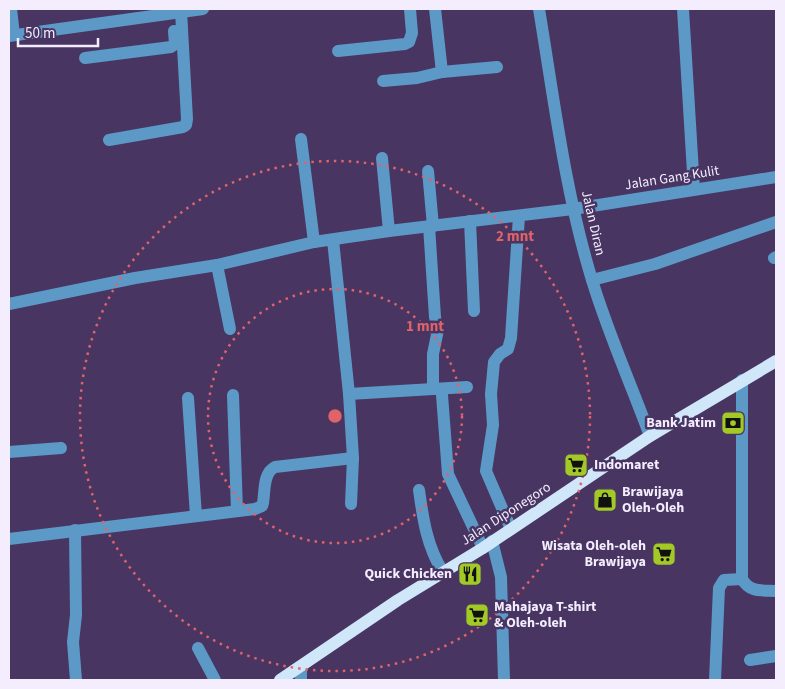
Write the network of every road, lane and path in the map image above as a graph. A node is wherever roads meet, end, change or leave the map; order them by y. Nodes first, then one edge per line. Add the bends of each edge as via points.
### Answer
1 (11, 9) edge
2 (203, 9) edge
3 (410, 9) edge
4 (435, 9) edge
5 (539, 9) edge
6 (683, 9) edge
7 (182, 11) edge
8 (11, 36) edge
9 (338, 52) dead end
10 (85, 58) dead end
11 (496, 67) dead end
12 (442, 72) junction
13 (383, 81) dead end
14 (301, 139) dead end
15 (109, 140) dead end
16 (382, 158) dead end
17 (428, 171) dead end
18 (776, 177) edge
19 (694, 189) junction
20 (573, 209) junction
21 (519, 216) junction
22 (470, 222) junction
23 (776, 222) edge
24 (431, 226) junction
25 (389, 231) junction
26 (333, 240) junction
27 (314, 242) junction
28 (217, 265) junction
29 (592, 280) junction
30 (9, 304) edge
31 (474, 311) dead end
32 (230, 329) dead end
33 (776, 361) edge
34 (742, 380) junction
35 (468, 387) dead end
36 (438, 392) junction
37 (349, 394) junction
38 (233, 395) dead end
39 (188, 398) dead end
40 (650, 436) junction
41 (62, 448) dead end
42 (9, 452) edge
43 (353, 458) junction
44 (420, 490) dead end
45 (351, 504) dead end
46 (237, 511) junction
47 (196, 516) junction
48 (511, 529) junction
49 (75, 530) junction
50 (9, 539) edge
51 (488, 545) junction
52 (443, 572) junction
53 (742, 579) junction
54 (776, 590) edge
55 (198, 648) dead end
56 (776, 656) edge
57 (750, 660) dead end
58 (301, 674) edge
59 (76, 680) edge
60 (215, 680) edge
61 (280, 680) edge
62 (504, 680) edge
63 (715, 680) edge

1 - 8 street
2 - 7 street
3 - 9 street via 412,33 409,42
4 - 12 street
5 - 20 street, Jalan Diran
6 - 19 street
7 - 8 street
7 - 10 street via 174,46
7 - 15 street via 186,125
11 - 12 street
12 - 13 street
14 - 27 street
16 - 25 street
17 - 24 street
18 - 19 street, Jalan Gang Kulit
19 - 20 street, Jalan Gang Kulit
20 - 21 street, Jalan Gang Kulit
20 - 29 street, Jalan Diran
21 - 22 street, Jalan Gang Kulit
21 - 48 street via 512,338 508,348 494,362 493,425 486,471
22 - 24 street, Jalan Gang Kulit
22 - 31 street
23 - 29 street via 654,264
24 - 25 street, Jalan Gang Kulit
24 - 36 street via 438,326 433,354
25 - 26 street, Jalan Gang Kulit
26 - 27 street, Jalan Gang Kulit
26 - 37 street
27 - 28 street, Jalan Gang Kulit
28 - 30 street, Jalan Gang Kulit
28 - 32 street
29 - 40 street, Jalan Diran
33 - 34 main road, Jalan Diponegoro
34 - 40 main road, Jalan Diponegoro
34 - 53 street
35 - 36 street
36 - 37 street
36 - 51 street via 448,474
37 - 43 street
38 - 46 street
39 - 47 street
40 - 48 main road, Jalan Diponegoro
41 - 42 street
43 - 45 street
43 - 46 street via 270,469 262,506
44 - 52 street via 428,540
46 - 47 street
47 - 49 street
48 - 51 main road, Jalan Diponegoro
49 - 50 street
49 - 59 street
51 - 52 main road, Jalan Diponegoro
51 - 62 street via 500,577
52 - 58 main road, Jalan Diponegoro via 398,600
53 - 54 street via 752,590
53 - 63 street via 724,580 719,588
55 - 60 street
56 - 57 street
58 - 61 main road, Jalan Diponegoro

